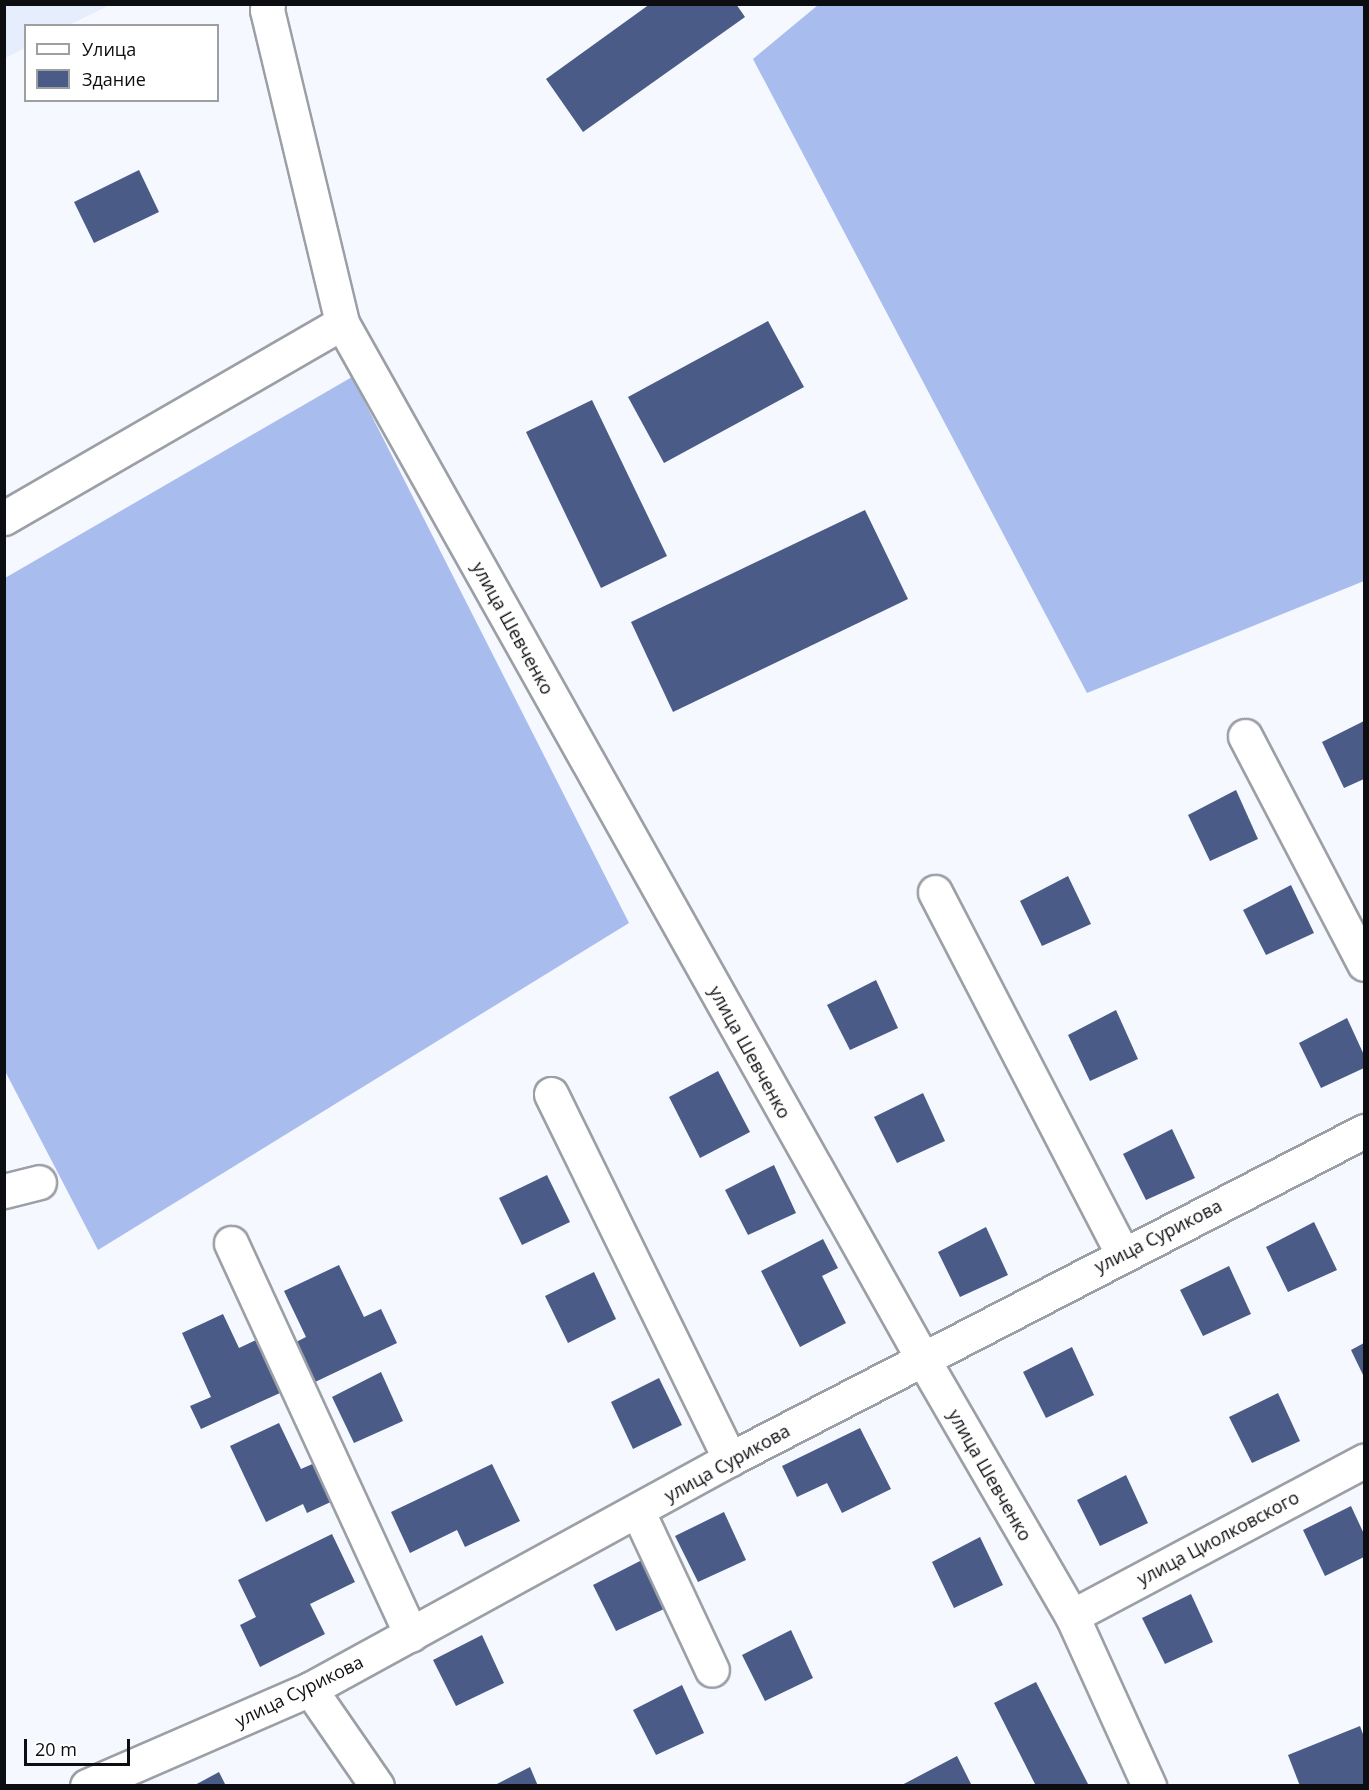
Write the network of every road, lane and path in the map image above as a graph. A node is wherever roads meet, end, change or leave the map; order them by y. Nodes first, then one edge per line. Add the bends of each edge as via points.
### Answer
1 (268, 4) edge
2 (342, 323) junction
3 (4, 518) edge
4 (1245, 736) dead end
5 (935, 892) dead end
6 (1365, 964) edge
7 (551, 1094) dead end
8 (1365, 1131) edge
9 (39, 1182) dead end
10 (4, 1191) edge
11 (231, 1243) dead end
12 (1123, 1254) junction
13 (924, 1361) junction
14 (730, 1459) junction
15 (1365, 1461) edge
16 (638, 1512) junction
17 (1072, 1616) junction
18 (411, 1635) junction
19 (712, 1670) dead end
20 (310, 1689) junction
21 (1141, 1783) edge
22 (87, 1785) edge
23 (377, 1785) edge

1 - 2 street, улица Шевченко
2 - 3 street
2 - 13 street, улица Шевченко
4 - 6 street
5 - 12 street
7 - 14 street
8 - 12 street, улица Сурикова
9 - 10 street
11 - 18 street
12 - 13 street, улица Сурикова
13 - 14 street, улица Сурикова
13 - 17 street, улица Шевченко
14 - 16 street, улица Сурикова
15 - 17 street, улица Циолковского
16 - 18 street, улица Сурикова
16 - 19 street
17 - 21 street, улица Шевченко
18 - 20 street, улица Сурикова
20 - 22 street, улица Сурикова
20 - 23 street

